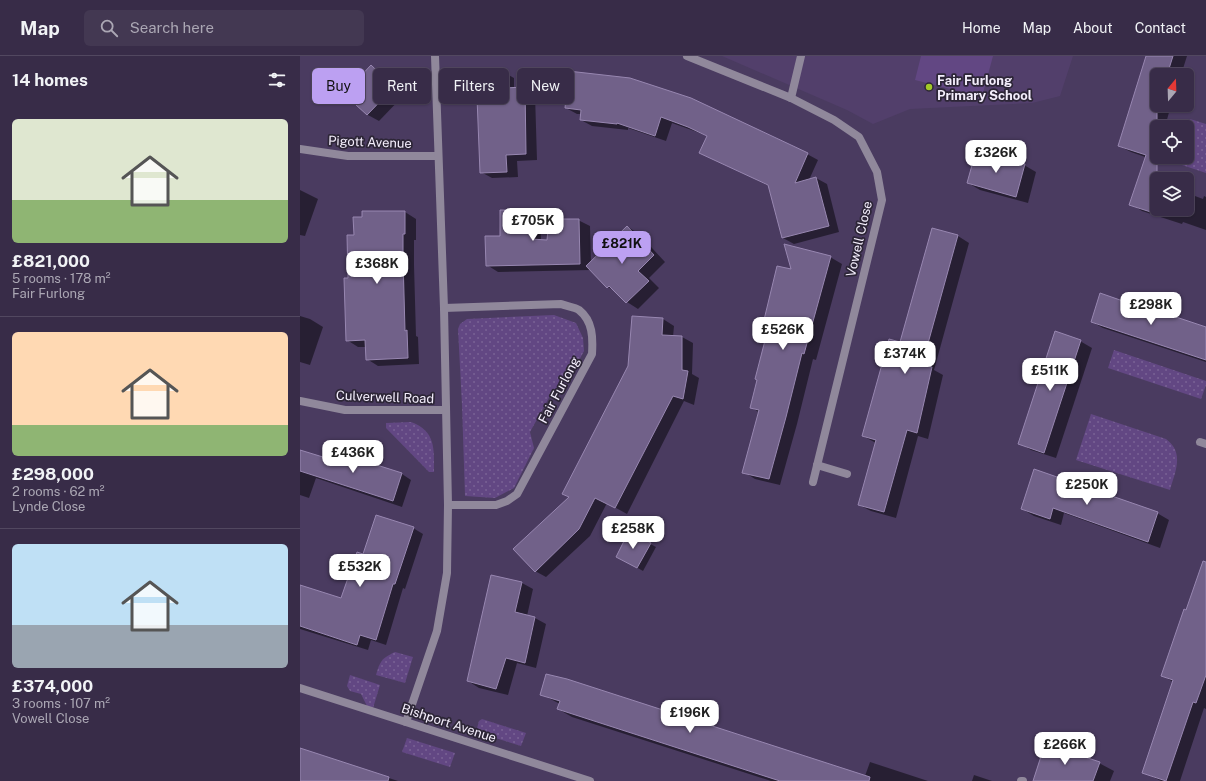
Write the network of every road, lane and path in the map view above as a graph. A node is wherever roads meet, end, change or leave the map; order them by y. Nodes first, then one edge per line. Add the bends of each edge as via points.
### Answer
1 (435, 56) edge
2 (687, 56) edge
3 (801, 56) edge
4 (791, 98) junction
5 (300, 149) edge
6 (438, 156) junction
7 (444, 308) junction
8 (300, 401) edge
9 (445, 410) junction
10 (817, 465) junction
11 (847, 474) dead end
12 (813, 482) dead end
13 (448, 505) junction
14 (300, 688) edge
15 (406, 722) junction
16 (590, 781) edge

1 - 6 street
2 - 4 street, Vowell Close
3 - 4 street
4 - 10 street, Vowell Close via 834,120 859,137 877,172 882,200
5 - 6 street, Pigott Avenue via 348,156
6 - 7 street
7 - 9 street
7 - 13 street, Fair Furlong via 561,304 579,309 589,323 593,338 592,354 517,494 496,505
8 - 9 street, Culverwell Road via 345,410
9 - 13 street
10 - 11 street
10 - 12 street, Vowell Close
13 - 15 street via 447,573 437,631
14 - 15 street, Bishport Avenue
15 - 16 street, Bishport Avenue

